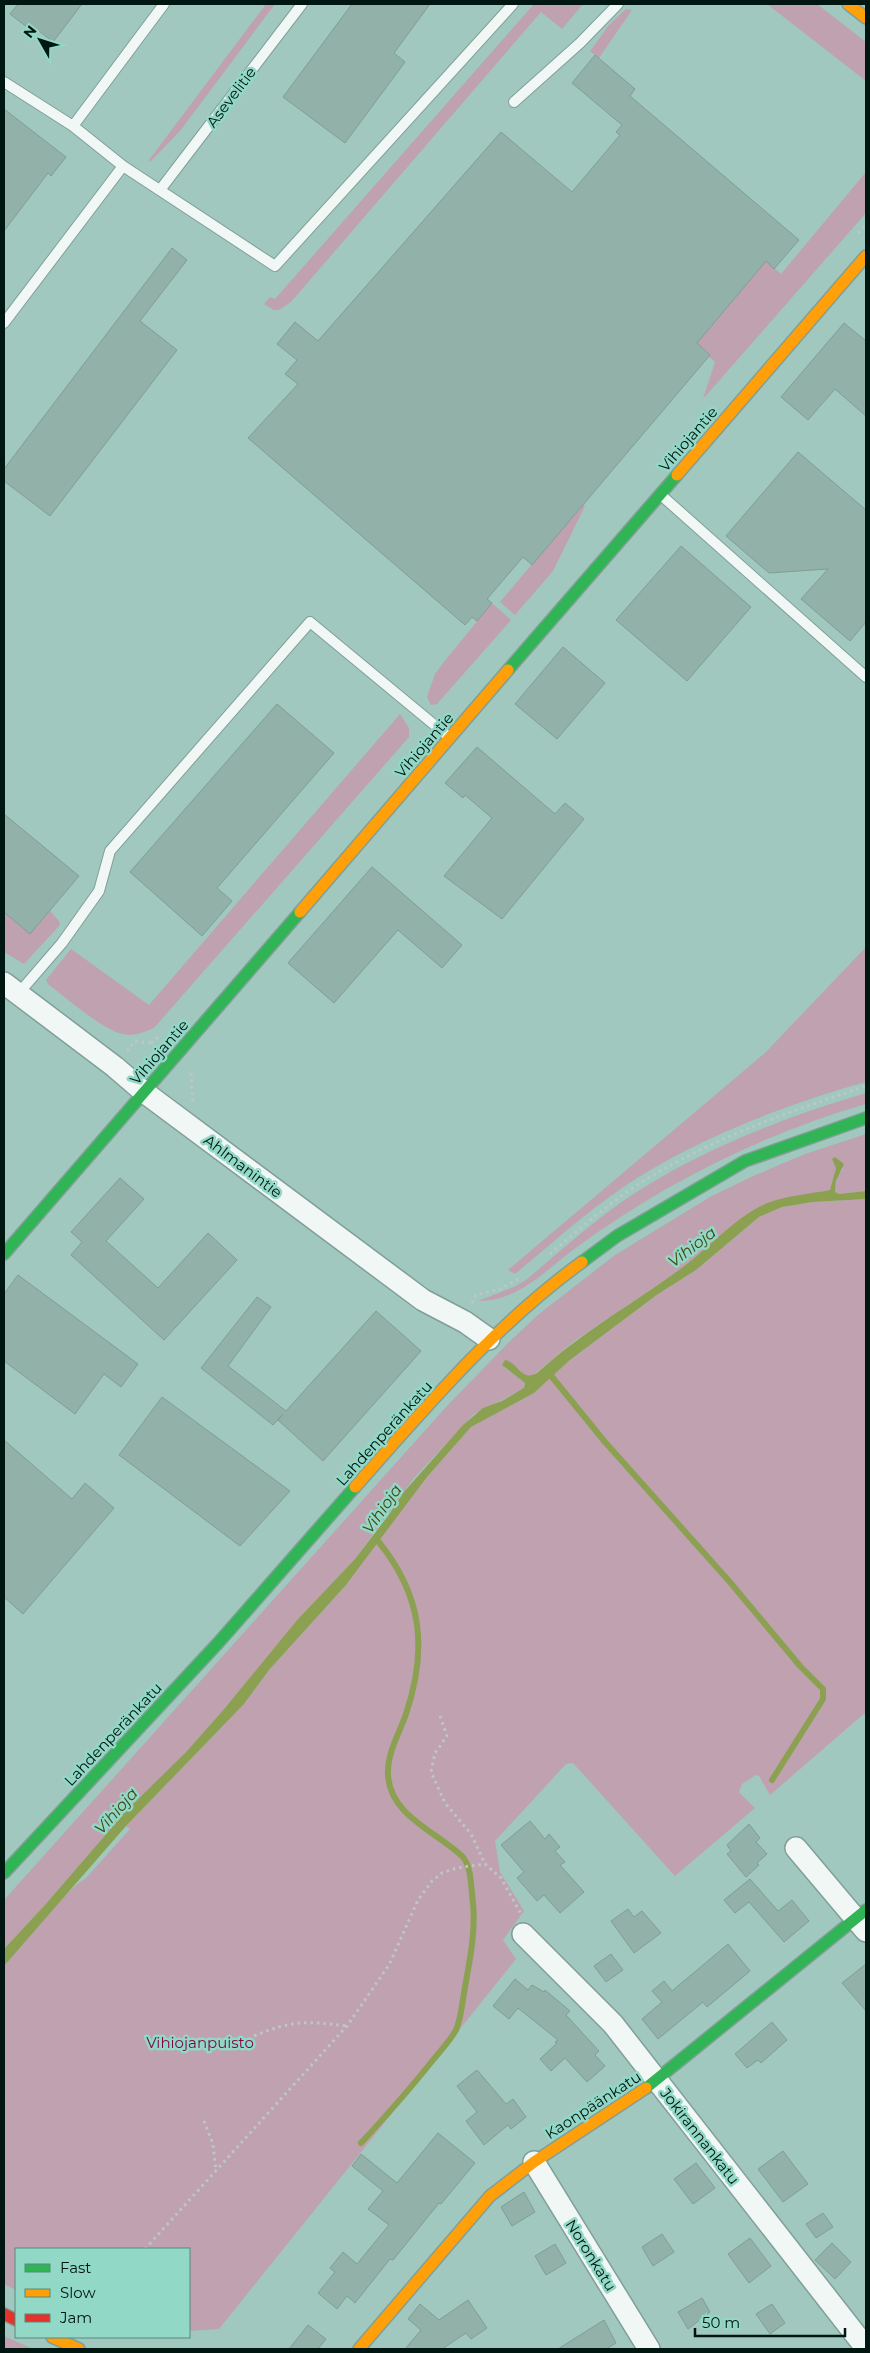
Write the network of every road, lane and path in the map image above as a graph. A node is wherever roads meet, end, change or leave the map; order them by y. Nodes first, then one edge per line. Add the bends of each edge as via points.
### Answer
1 (164, 4) edge
2 (302, 4) edge
3 (513, 4) edge
4 (618, 4) edge
5 (848, 4) edge
6 (866, 18) edge
7 (4, 82) edge
8 (514, 102) dead end
9 (73, 126) junction
10 (123, 166) junction
11 (160, 190) junction
12 (866, 256) edge
13 (4, 323) edge
14 (660, 494) junction
15 (866, 676) edge
16 (450, 738) junction
17 (11, 988) edge
18 (144, 1092) junction
19 (866, 1118) edge
20 (4, 1254) edge
21 (489, 1339) junction
22 (440, 1716) dead end
23 (796, 1848) dead end
24 (485, 1864) junction
25 (4, 1873) edge
26 (863, 1920) edge
27 (522, 1934) joint
28 (347, 2026) junction
29 (254, 2036) dead end
30 (656, 2081) junction
31 (204, 2122) dead end
32 (534, 2162) junction
33 (216, 2172) junction
34 (146, 2248) edge
35 (54, 2338) edge
36 (866, 2348) edge
37 (79, 2349) edge
38 (359, 2349) edge
39 (649, 2349) edge

1 - 9 lane
2 - 11 lane, Asevelitie
3 - 11 lane via 275,266
4 - 8 lane
5 - 6 street
7 - 9 lane
9 - 10 lane
10 - 11 lane
10 - 13 lane
12 - 14 street, Vihiojantie
14 - 15 lane
14 - 16 street, Vihiojantie
16 - 17 lane via 310,622 110,850 99,891 62,943
16 - 18 street, Vihiojantie
17 - 18 street, Ahlmanintie
18 - 20 street, Vihiojantie
18 - 21 street, Ahlmanintie via 423,1300
19 - 21 street, Lahdenperänkatu via 745,1161 680,1197 617,1236 550,1285
21 - 25 street, Lahdenperänkatu via 219,1642
22 - 24 path via 447,1736 435,1752 431,1772 446,1803 471,1834
23 - 26 street
24 - 27 path via 496,1873 520,1910
24 - 28 path via 456,1868 438,1876 422,1894 393,1958
26 - 30 street, Kaonpäänkatu
27 - 30 street, Jokirannankatu via 613,2024
28 - 29 path via 310,2020 278,2026
28 - 33 path
30 - 32 street, Kaonpäänkatu
30 - 36 street, Jokirannankatu
31 - 33 path via 213,2144
32 - 38 street, Kaonpäänkatu via 490,2196
32 - 39 street, Noronkatu
33 - 34 path
35 - 37 street

